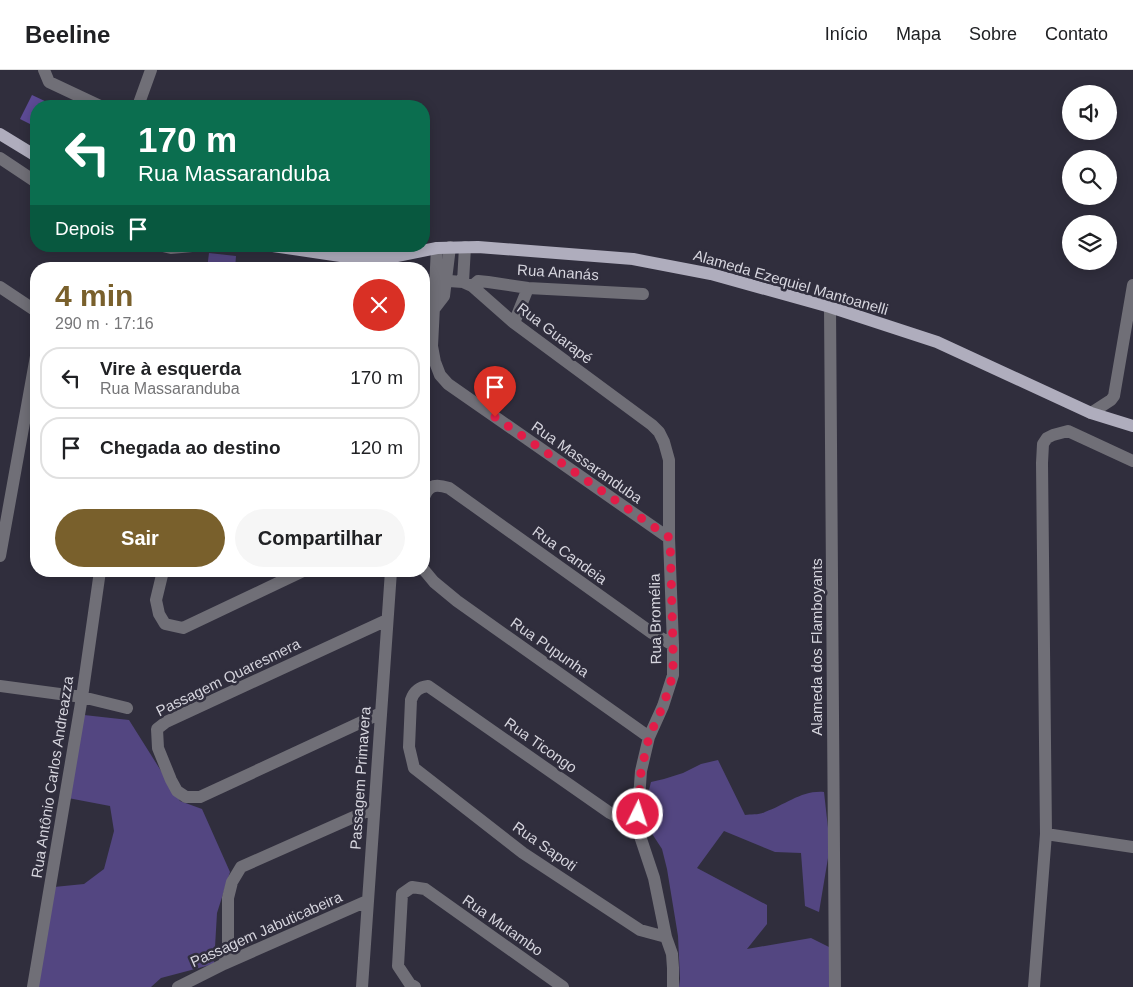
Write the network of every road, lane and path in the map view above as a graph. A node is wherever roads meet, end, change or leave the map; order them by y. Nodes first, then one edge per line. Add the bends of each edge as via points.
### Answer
1 (44, 70) edge
2 (151, 70) edge
3 (87, 100) edge
4 (140, 100) edge
5 (0, 134) edge
6 (30, 152) edge
7 (1, 161) edge
8 (30, 178) edge
9 (450, 247) junction
10 (465, 247) junction
11 (436, 248) junction
12 (430, 249) edge
13 (313, 252) edge
14 (416, 252) edge
15 (347, 257) junction
16 (392, 257) junction
17 (352, 262) edge
18 (388, 262) edge
19 (441, 281) junction
20 (467, 284) junction
21 (1133, 285) edge
22 (0, 287) edge
23 (528, 288) junction
24 (643, 294) dead end
25 (30, 307) edge
26 (830, 307) junction
27 (514, 323) junction
28 (30, 389) edge
29 (1092, 414) junction
30 (652, 425) joint
31 (1133, 426) edge
32 (1133, 461) edge
33 (430, 488) edge
34 (670, 538) junction
35 (0, 556) edge
36 (99, 577) edge
37 (162, 577) edge
38 (290, 577) edge
39 (391, 577) edge
40 (430, 577) edge
41 (387, 620) junction
42 (673, 645) junction
43 (0, 686) edge
44 (82, 697) junction
45 (127, 708) dead end
46 (381, 713) junction
47 (649, 737) junction
48 (414, 768) joint
49 (374, 808) junction
50 (638, 827) junction
51 (1046, 834) junction
52 (1133, 847) edge
53 (368, 901) junction
54 (666, 937) junction
55 (224, 964) junction
56 (33, 987) edge
57 (178, 987) edge
58 (362, 987) edge
59 (415, 987) edge
60 (563, 987) edge
61 (673, 987) edge
62 (835, 987) edge
63 (1034, 987) edge

1 - 3 street via 49,82
2 - 4 street
5 - 6 main road
7 - 8 street
9 - 10 main road, Alameda Ezequiel Mantoanelli
9 - 11 main road, Alameda Ezequiel Mantoanelli
9 - 19 street
10 - 20 street
10 - 26 main road, Alameda Ezequiel Mantoanelli via 633,260 711,274
11 - 12 main road, Alameda Ezequiel Mantoanelli
11 - 19 street
13 - 15 main road, Alameda Ezequiel Mantoanelli
14 - 16 main road, Alameda Ezequiel Mantoanelli
15 - 16 main road, Alameda Ezequiel Mantoanelli
15 - 17 main road
16 - 18 main road
19 - 20 street
19 - 34 street, Rua Massaranduba via 434,309 432,346 440,375 448,384
20 - 23 street, Rua Ananás via 478,281
20 - 27 street, Rua Guarapé
21 - 29 street via 1114,396
22 - 25 street
23 - 24 street, Rua Ananás
23 - 27 street
26 - 29 main road, Alameda Ezequiel Mantoanelli via 937,342
26 - 62 street, Alameda dos Flamboyants
27 - 30 street, Rua Guarapé
28 - 35 street
29 - 31 main road, Alameda Ezequiel Mantoanelli
30 - 34 street, Rua Bromélia via 664,442 669,460
32 - 51 street via 1068,431 1047,438 1043,444
33 - 42 street, Rua Candeia via 439,485 449,488
34 - 42 street, Rua Bromélia
36 - 44 street, Rua Antônio Carlos Andreazza
37 - 38 street via 156,600 159,614 165,624 183,628
39 - 41 street, Passagem Primavera
40 - 47 street, Rua Pupunha via 457,601
41 - 46 street, Passagem Primavera
41 - 46 street, Passagem Quaresmera via 166,722 157,729 158,748 177,791 186,798 200,797
42 - 47 street, Rua Bromélia via 673,675
43 - 44 street
44 - 45 street
44 - 56 street, Rua Antônio Carlos Andreazza
46 - 49 street, Passagem Primavera
47 - 50 street, Rua Bromélia via 641,771
48 - 50 street, Rua Ticongo via 409,747 411,700 414,693 428,686 610,814
48 - 54 street, Rua Sapoti via 523,853 640,930
49 - 53 street, Passagem Primavera
49 - 55 street via 241,867 228,898 228,949
50 - 54 street, Rua Bromélia via 654,878
51 - 52 street
51 - 63 street
53 - 55 street, Passagem Jabuticabeira
53 - 58 street, Passagem Primavera
54 - 61 street, Rua Bromélia via 672,954
55 - 57 street, Passagem Jabuticabeira
59 - 60 street, Rua Mutambo via 398,966 402,894 412,887 425,889

